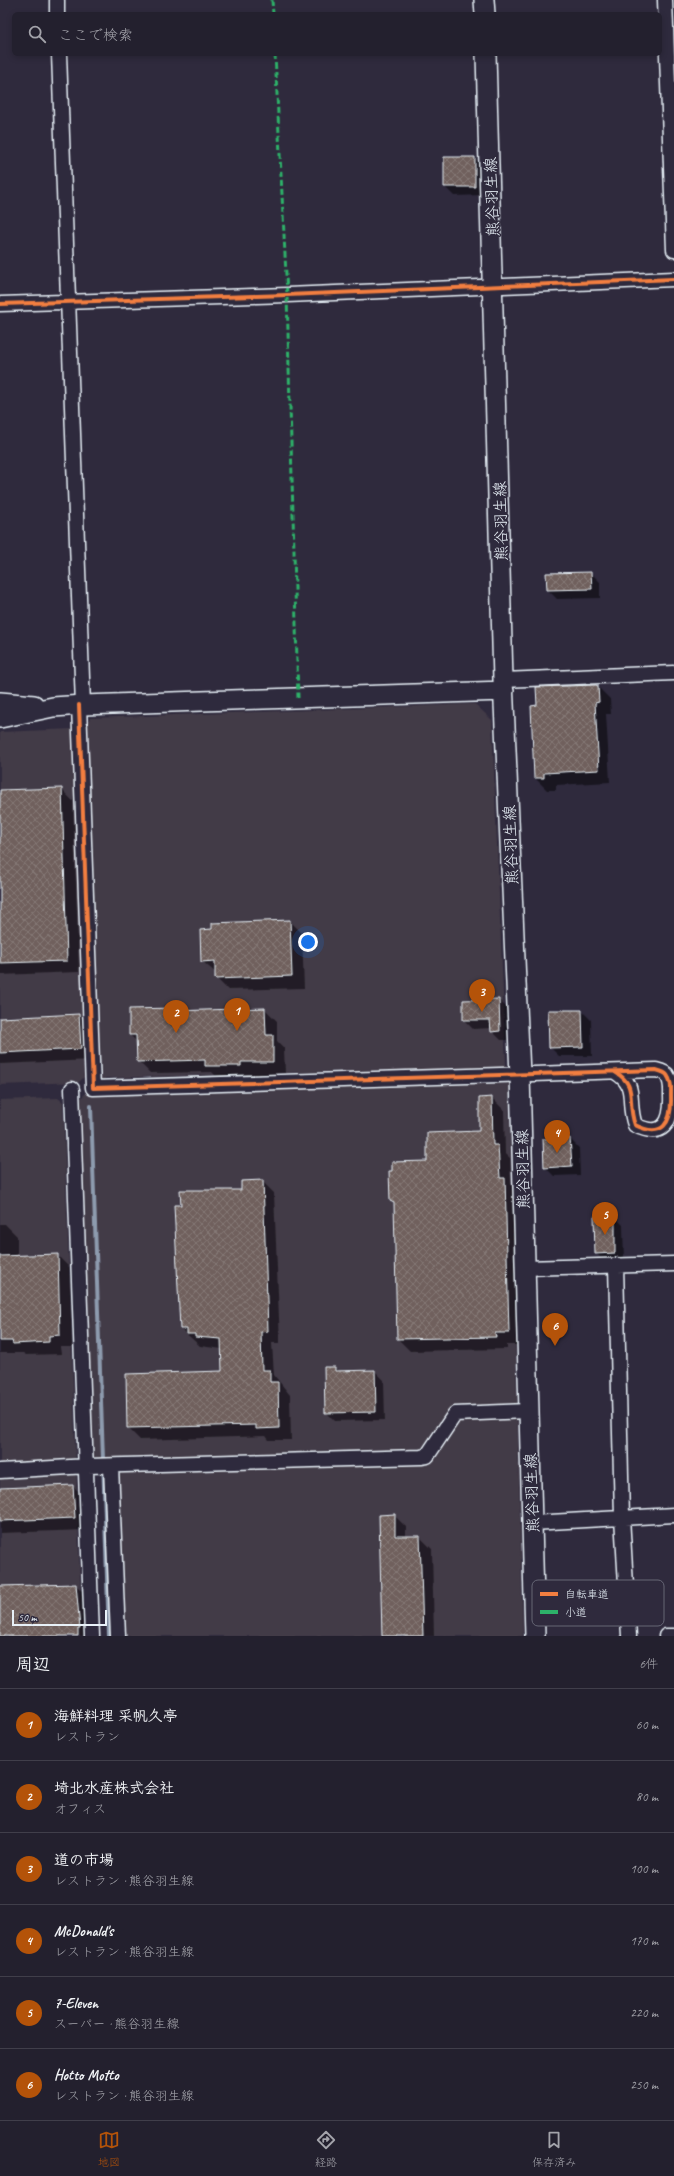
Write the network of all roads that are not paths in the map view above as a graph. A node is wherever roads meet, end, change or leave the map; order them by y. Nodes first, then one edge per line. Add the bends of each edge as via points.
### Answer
1 (57, 0) edge
2 (484, 0) edge
3 (665, 0) edge
4 (57, 12) edge
5 (485, 12) edge
6 (59, 56) edge
7 (486, 56) edge
8 (674, 250) edge
9 (674, 279) edge
10 (494, 286) junction
11 (68, 302) junction
12 (0, 304) edge
13 (674, 673) edge
14 (503, 685) junction
15 (0, 702) edge
16 (81, 705) junction
17 (53, 707) junction
18 (0, 718) edge
19 (615, 1072) junction
20 (520, 1075) junction
21 (72, 1088) dead end
22 (671, 1126) edge
23 (674, 1264) edge
24 (616, 1265) junction
25 (524, 1268) junction
26 (528, 1411) junction
27 (88, 1466) junction
28 (111, 1466) junction
29 (0, 1471) edge
30 (674, 1514) edge
31 (622, 1518) junction
32 (532, 1523) junction
33 (534, 1580) edge
34 (625, 1580) edge
35 (535, 1626) edge
36 (627, 1626) edge
37 (92, 1636) edge
38 (118, 1636) edge
39 (535, 1636) edge
40 (628, 1636) edge
41 (666, 1636) edge
42 (674, 1636) edge

1 - 4 street
2 - 5 main road
3 - 8 street
6 - 11 street
7 - 10 main road, 熊谷羽生線
9 - 10 street
10 - 11 street
10 - 14 main road, 熊谷羽生線
11 - 12 street
11 - 16 street
13 - 14 street
14 - 16 main road
14 - 20 main road, 熊谷羽生線
15 - 17 main road
16 - 17 main road
16 - 20 street via 93,1088
17 - 18 main road
19 - 20 street
19 - 22 street via 626,1078 630,1087 631,1114 635,1125 645,1130
19 - 22 street via 656,1070 666,1074 671,1083
20 - 25 main road, 熊谷羽生線
21 - 27 street
23 - 24 street
24 - 25 street
24 - 31 street
25 - 26 main road, 熊谷羽生線
26 - 28 street via 455,1414 427,1456 421,1457
26 - 32 main road, 熊谷羽生線
27 - 28 street
27 - 29 street
27 - 37 street
28 - 38 street
30 - 31 street
31 - 32 street
31 - 34 street
32 - 33 main road, 熊谷羽生線
35 - 39 main road, 熊谷羽生線
36 - 40 street
41 - 42 street

